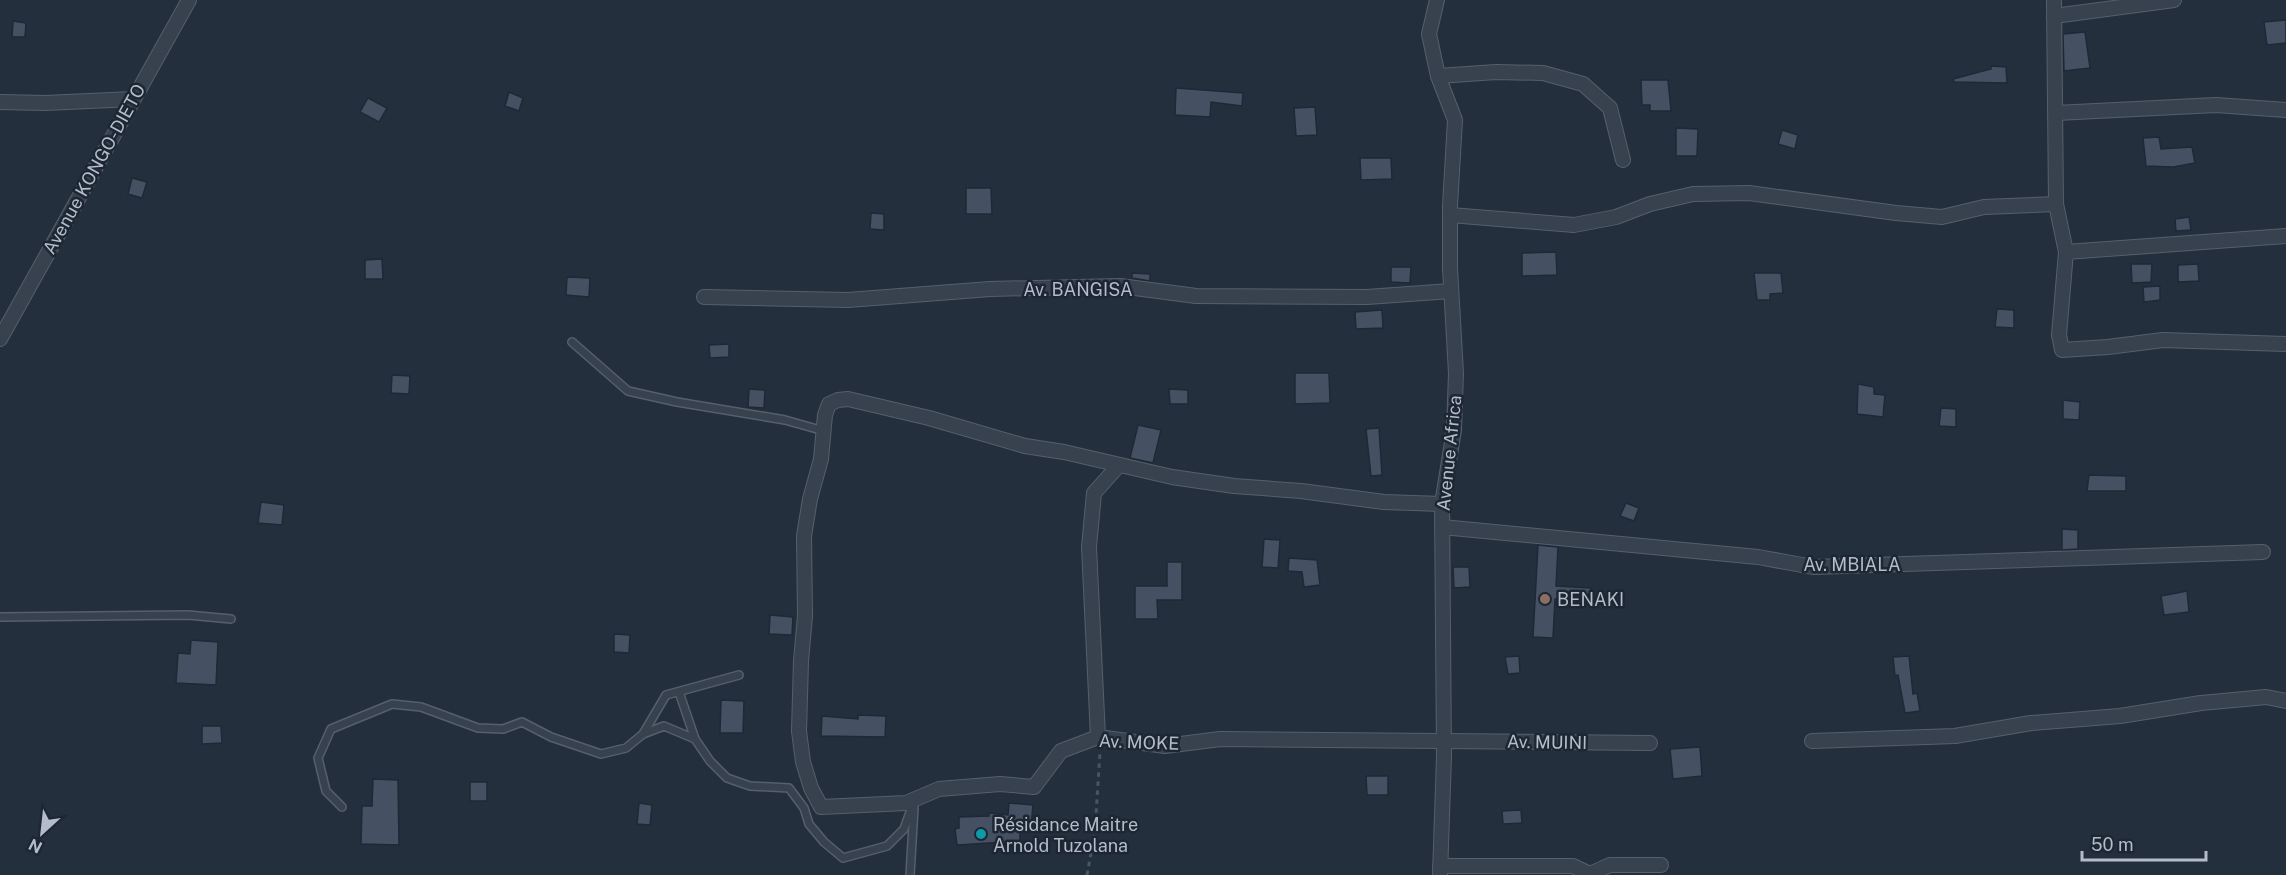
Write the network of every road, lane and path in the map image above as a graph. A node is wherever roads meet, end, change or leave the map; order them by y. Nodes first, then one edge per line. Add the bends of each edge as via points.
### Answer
1 (189, 0) edge
2 (1437, 0) edge
3 (2054, 0) edge
4 (2174, 0) edge
5 (2054, 16) junction
6 (1438, 76) junction
7 (134, 99) junction
8 (0, 102) edge
9 (2286, 110) edge
10 (2056, 113) junction
11 (1623, 160) dead end
12 (2056, 204) junction
13 (1450, 215) junction
14 (2286, 236) edge
15 (2066, 252) junction
16 (1451, 291) junction
17 (704, 297) dead end
18 (0, 339) edge
19 (572, 342) dead end
20 (2286, 344) edge
21 (824, 431) junction
22 (1119, 465) junction
23 (1442, 504) junction
24 (1442, 527) junction
25 (2263, 552) dead end
26 (0, 617) edge
27 (231, 619) dead end
28 (739, 675) dead end
29 (679, 692) junction
30 (2286, 701) edge
31 (643, 734) junction
32 (694, 739) junction
33 (1099, 739) junction
34 (1444, 740) junction
35 (1812, 741) dead end
36 (1650, 743) dead end
37 (915, 799) junction
38 (342, 807) dead end
39 (1661, 865) dead end
40 (1440, 870) edge
41 (910, 875) edge
42 (1087, 875) edge

1 - 7 street, Avenue KONGO-DIETO
2 - 6 street, Avenue Africa via 1429,34
3 - 5 street
4 - 5 street
5 - 10 street
6 - 11 street via 1543,74 1583,84 1610,108
6 - 13 street, Avenue Africa via 1455,120
7 - 8 street
7 - 18 street, Avenue KONGO-DIETO
9 - 10 street via 2216,105
10 - 12 street
12 - 13 street via 1984,207 1942,217 1749,193 1693,194 1574,225
12 - 15 street
13 - 16 street, Avenue Africa
14 - 15 street
15 - 20 street via 2059,335 2062,350 2163,340
16 - 17 street, Av. BANGISA via 1367,297 1196,296 1120,286 990,289 848,300
16 - 23 street, Avenue Africa via 1456,373 1454,430
19 - 21 lane via 628,391
21 - 22 street via 829,404 848,399 1025,446
21 - 37 street, Av. MOKE via 804,536 805,616 799,731 803,762 821,807 906,803
22 - 23 street via 1234,486 1384,502
22 - 33 street via 1094,493 1089,547
23 - 24 street, Avenue Africa
24 - 25 street, Av. MBIALA via 1758,557 1813,567
24 - 34 street, Avenue Africa
26 - 27 lane via 188,615
28 - 29 lane
29 - 31 lane via 666,695
29 - 32 lane
30 - 35 street via 2266,696 2120,716 2031,723 1955,736
31 - 32 lane via 664,726
31 - 38 lane via 626,748 601,754 551,737 522,722 503,729 478,728 422,707 392,704 331,729 318,758 326,791
32 - 37 lane via 727,778 750,786 789,788 804,808 809,824 843,858 887,846 904,829
33 - 34 street, Av. MOKE via 1165,746 1220,739
33 - 37 street, Av. MOKE via 1060,751 1034,787 1000,783 939,789
33 - 42 path via 1095,831
34 - 36 street, Av. MUINI
34 - 40 street, Avenue Africa
37 - 41 lane
39 - 40 street via 1610,865 1590,874 1574,866

